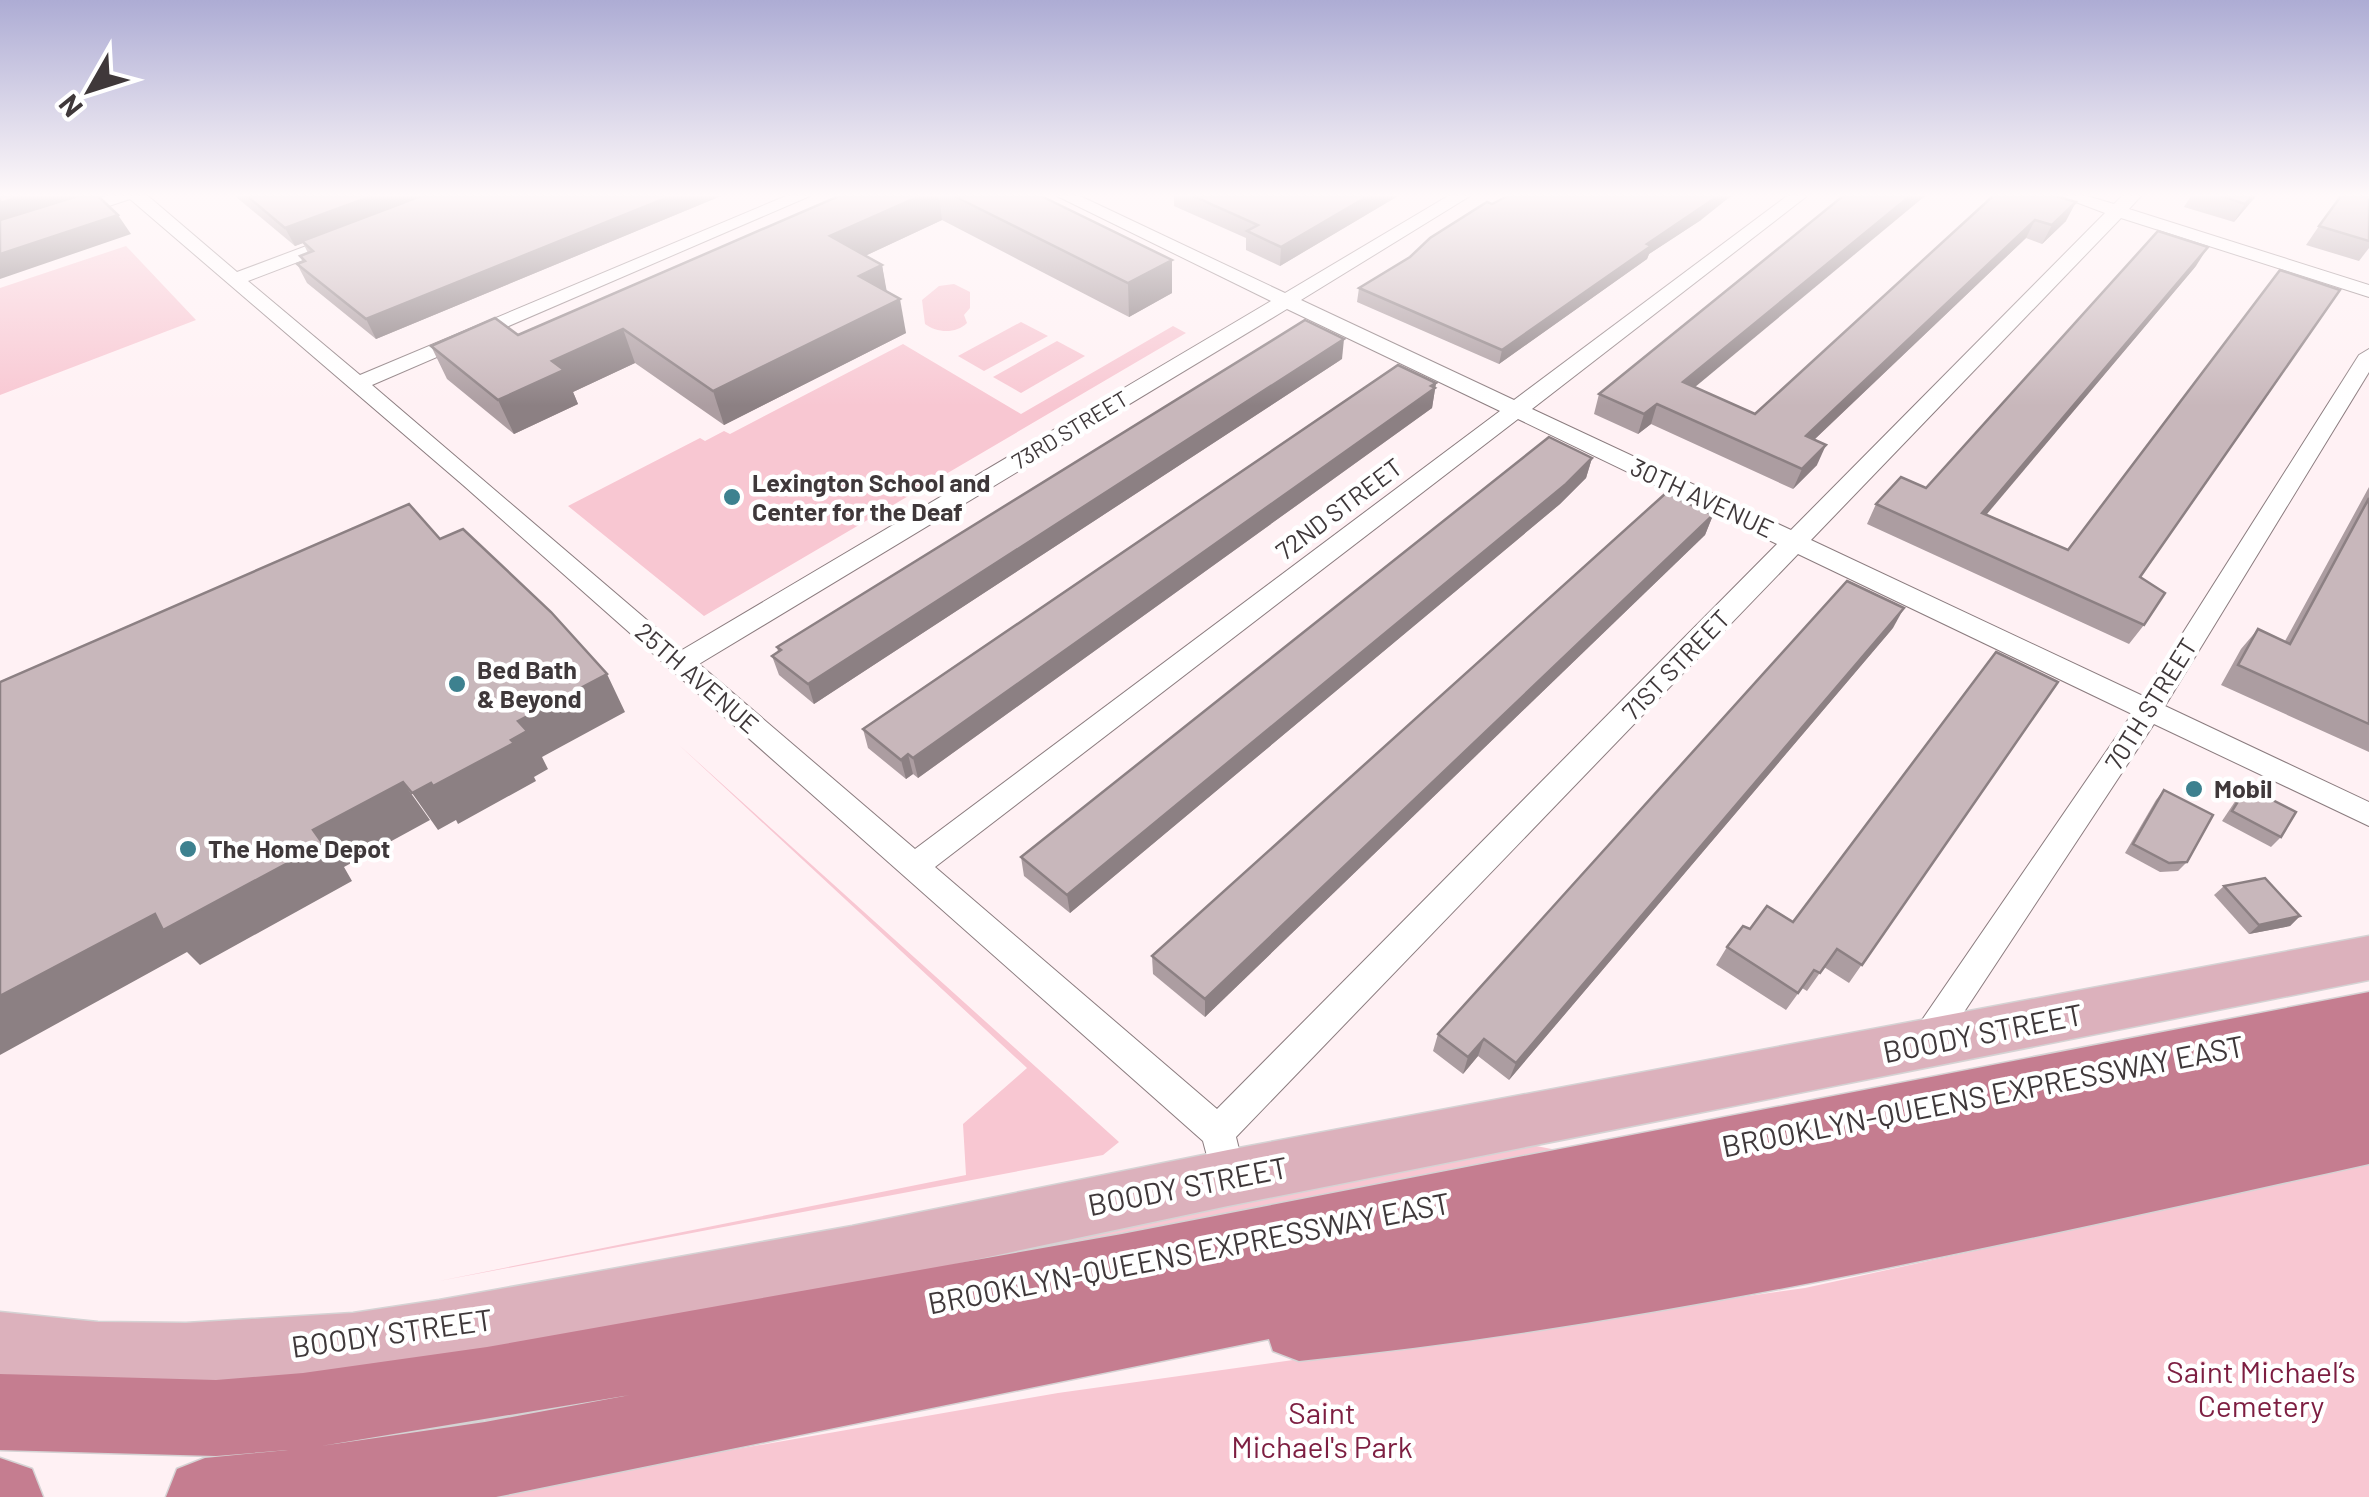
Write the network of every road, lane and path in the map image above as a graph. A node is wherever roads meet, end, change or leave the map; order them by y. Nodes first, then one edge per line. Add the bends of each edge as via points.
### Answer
1 (219, 266) edge
2 (270, 266) edge
3 (636, 266) edge
4 (1219, 266) edge
5 (1345, 266) edge
6 (1706, 266) edge
7 (2064, 266) edge
8 (2296, 266) edge
9 (235, 279) junction
10 (2369, 292) edge
11 (1286, 301) junction
12 (2369, 355) edge
13 (356, 384) junction
14 (1516, 410) junction
15 (1796, 543) junction
16 (680, 663) junction
17 (2148, 711) junction
18 (2338, 800) junction
19 (2369, 815) edge
20 (2369, 826) edge
21 (914, 866) junction
22 (2369, 958) edge
23 (2369, 1020) edge
24 (1923, 1046) junction
25 (2369, 1073) edge
26 (2369, 1132) edge
27 (1224, 1155) junction
28 (0, 1343) edge
29 (1074, 1344) junction
30 (0, 1412) edge
31 (205, 1497) edge

1 - 9 street, 25TH AVENUE
2 - 9 street
3 - 13 street
4 - 11 street, 30TH AVENUE
5 - 11 street, 73RD STREET
6 - 14 street, 72ND STREET
7 - 15 street, 71ST STREET
8 - 10 street
9 - 13 street, 25TH AVENUE
11 - 14 street, 30TH AVENUE
11 - 16 street, 73RD STREET
12 - 17 street, 70TH STREET
13 - 16 street, 25TH AVENUE
14 - 15 street, 30TH AVENUE
14 - 21 street, 72ND STREET
15 - 17 street, 30TH AVENUE
15 - 27 street, 71ST STREET
16 - 21 street, 25TH AVENUE
17 - 18 street, 30TH AVENUE
17 - 24 street, 70TH STREET
18 - 19 street, 30TH AVENUE
18 - 20 street, 30TH AVENUE
21 - 27 street, 25TH AVENUE
22 - 24 main road, BOODY STREET
23 - 30 highway, BROOKLYN-QUEENS EXPRESSWAY EAST via 1122,1270 487,1384 216,1418
24 - 27 main road, BOODY STREET
25 - 29 highway, BROOKLYN-QUEENS EXPRESSWAY EAST
26 - 29 highway via 1879,1236 1618,1282 1380,1318
27 - 28 main road, BOODY STREET via 852,1256 354,1344 186,1354
29 - 31 highway, BROOKLYN-QUEENS EXPRESSWAY EAST via 454,1465

